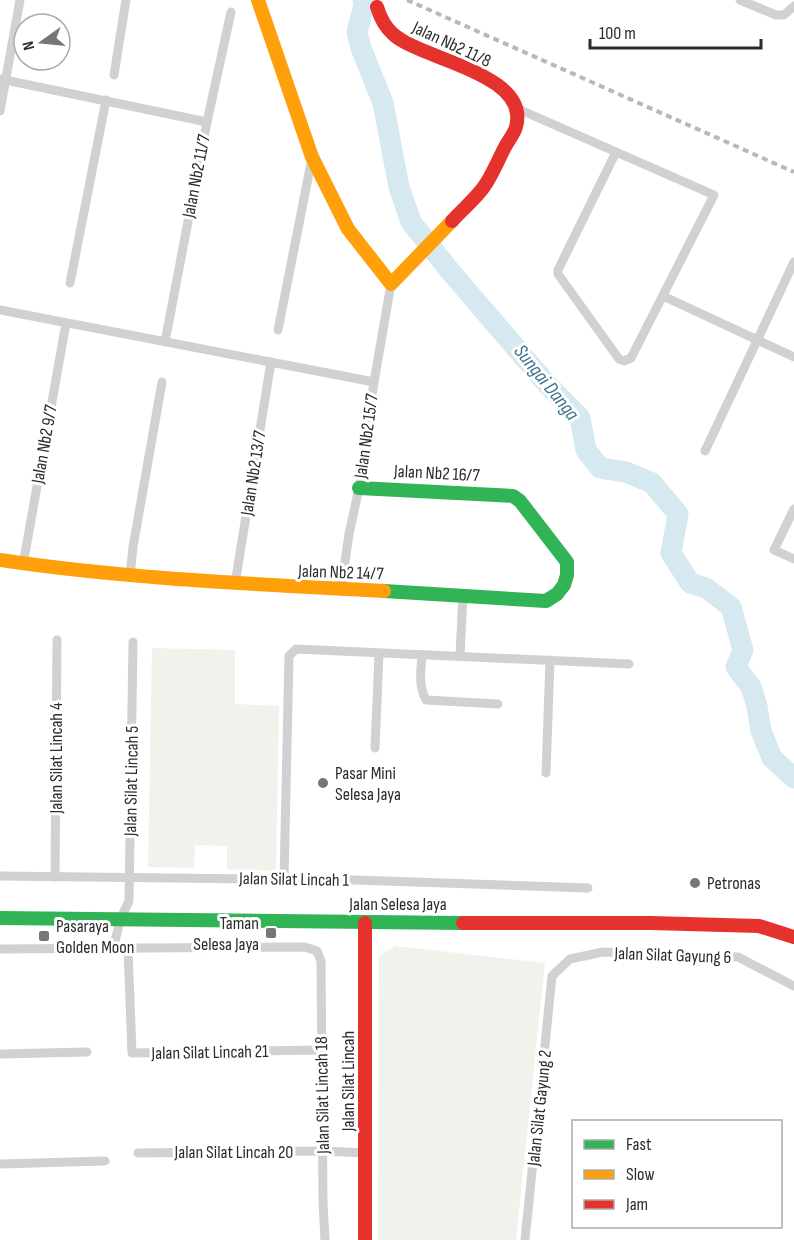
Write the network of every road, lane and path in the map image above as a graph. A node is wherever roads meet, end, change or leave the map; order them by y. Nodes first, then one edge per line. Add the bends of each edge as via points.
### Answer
1 (20, 0) edge
2 (126, 0) edge
3 (258, 0) edge
4 (740, 0) edge
5 (794, 6) edge
6 (377, 7) dead end
7 (231, 12) dead end
8 (114, 75) dead end
9 (3, 80) edge
10 (106, 100) junction
11 (516, 108) junction
12 (0, 111) edge
13 (207, 122) junction
14 (616, 152) junction
15 (312, 157) junction
16 (794, 262) edge
17 (70, 283) dead end
18 (391, 284) junction
19 (663, 296) junction
20 (0, 310) edge
21 (66, 323) junction
22 (278, 330) dead end
23 (758, 340) junction
24 (165, 342) junction
25 (794, 357) edge
26 (271, 362) junction
27 (162, 382) dead end
28 (374, 382) junction
29 (705, 451) dead end
30 (359, 488) junction
31 (513, 496) joint
32 (794, 509) edge
33 (794, 559) edge
34 (0, 560) edge
35 (23, 565) junction
36 (130, 576) junction
37 (235, 584) junction
38 (341, 589) junction
39 (463, 596) junction
40 (57, 640) dead end
41 (134, 642) dead end
42 (379, 654) junction
43 (422, 655) junction
44 (460, 655) junction
45 (550, 660) junction
46 (629, 664) dead end
47 (498, 704) dead end
48 (375, 748) dead end
49 (546, 773) dead end
50 (0, 876) edge
51 (55, 877) junction
52 (129, 878) junction
53 (284, 879) junction
54 (588, 888) dead end
55 (0, 918) edge
56 (121, 918) junction
57 (365, 922) junction
58 (794, 937) edge
59 (113, 948) junction
60 (0, 949) edge
61 (128, 949) junction
62 (552, 976) joint
63 (794, 986) edge
64 (321, 1050) junction
65 (87, 1052) dead end
66 (0, 1054) edge
67 (323, 1151) junction
68 (138, 1153) dead end
69 (366, 1153) junction
70 (105, 1161) dead end
71 (0, 1164) edge
72 (325, 1240) edge
73 (364, 1240) edge
74 (525, 1240) edge

1 - 9 street
2 - 8 street
3 - 15 street
4 - 5 street via 776,15 784,15
6 - 11 street, Jalan Nb2 11/8 via 380,18 393,34 504,89
7 - 13 street, Jalan Nb2 11/7
9 - 10 street
9 - 12 street
10 - 13 street
10 - 17 street
11 - 14 street
11 - 18 street via 516,126 484,187
13 - 24 street, Jalan Nb2 11/7
14 - 19 street via 714,195
14 - 19 street via 558,274 624,361 632,358
15 - 18 street via 348,229
15 - 22 street
16 - 23 street
18 - 28 street, Jalan Nb2 15/7
19 - 23 street
20 - 21 street
21 - 24 street
21 - 35 street, Jalan Nb2 9/7
23 - 25 street
23 - 29 street
24 - 26 street
26 - 28 street
26 - 37 street, Jalan Nb2 13/7
27 - 36 street
28 - 30 street, Jalan Nb2 15/7
30 - 31 street, Jalan Nb2 16/7
30 - 38 street, Jalan Nb2 15/7
31 - 39 street, Jalan Nb2 14/7 via 567,562 569,574 564,588 546,601
32 - 33 street via 774,550
34 - 35 street, Jalan Nb2 14/7
35 - 36 street, Jalan Nb2 14/7
36 - 37 street, Jalan Nb2 14/7
37 - 38 street, Jalan Nb2 14/7
38 - 39 street, Jalan Nb2 14/7
39 - 44 street
40 - 51 street, Jalan Silat Lincah 4
41 - 52 street, Jalan Silat Lincah 5
42 - 43 street
42 - 48 street
42 - 53 street via 307,648 296,649 289,656
43 - 44 street
43 - 47 street via 420,680 426,700
44 - 45 street
45 - 46 street
45 - 49 street
50 - 51 street, Jalan Silat Lincah 1
51 - 52 street, Jalan Silat Lincah 1
52 - 53 street, Jalan Silat Lincah 1
52 - 56 street, Jalan Silat Lincah 5 via 129,901
53 - 54 street, Jalan Silat Lincah 1
55 - 56 street, Jalan Selesa Jaya
56 - 57 street, Jalan Selesa Jaya
56 - 59 street, Jalan Silat Lincah 5
57 - 58 street, Jalan Selesa Jaya via 759,926
57 - 69 street, Jalan Silat Lincah
59 - 60 street
59 - 61 street
61 - 64 street, Jalan Silat Lincah 18 via 305,946 317,951 321,961
61 - 64 street, Jalan Silat Lincah 21 via 132,1053
62 - 63 street, Jalan Silat Gayung 6 via 570,959 603,952 738,957
62 - 74 street, Jalan Silat Gayung 2
64 - 67 street, Jalan Silat Lincah 18
65 - 66 street
67 - 68 street, Jalan Silat Lincah 20
67 - 69 street, Jalan Silat Lincah 20
67 - 72 street, Jalan Silat Lincah 18
69 - 73 street, Jalan Silat Lincah
70 - 71 street

